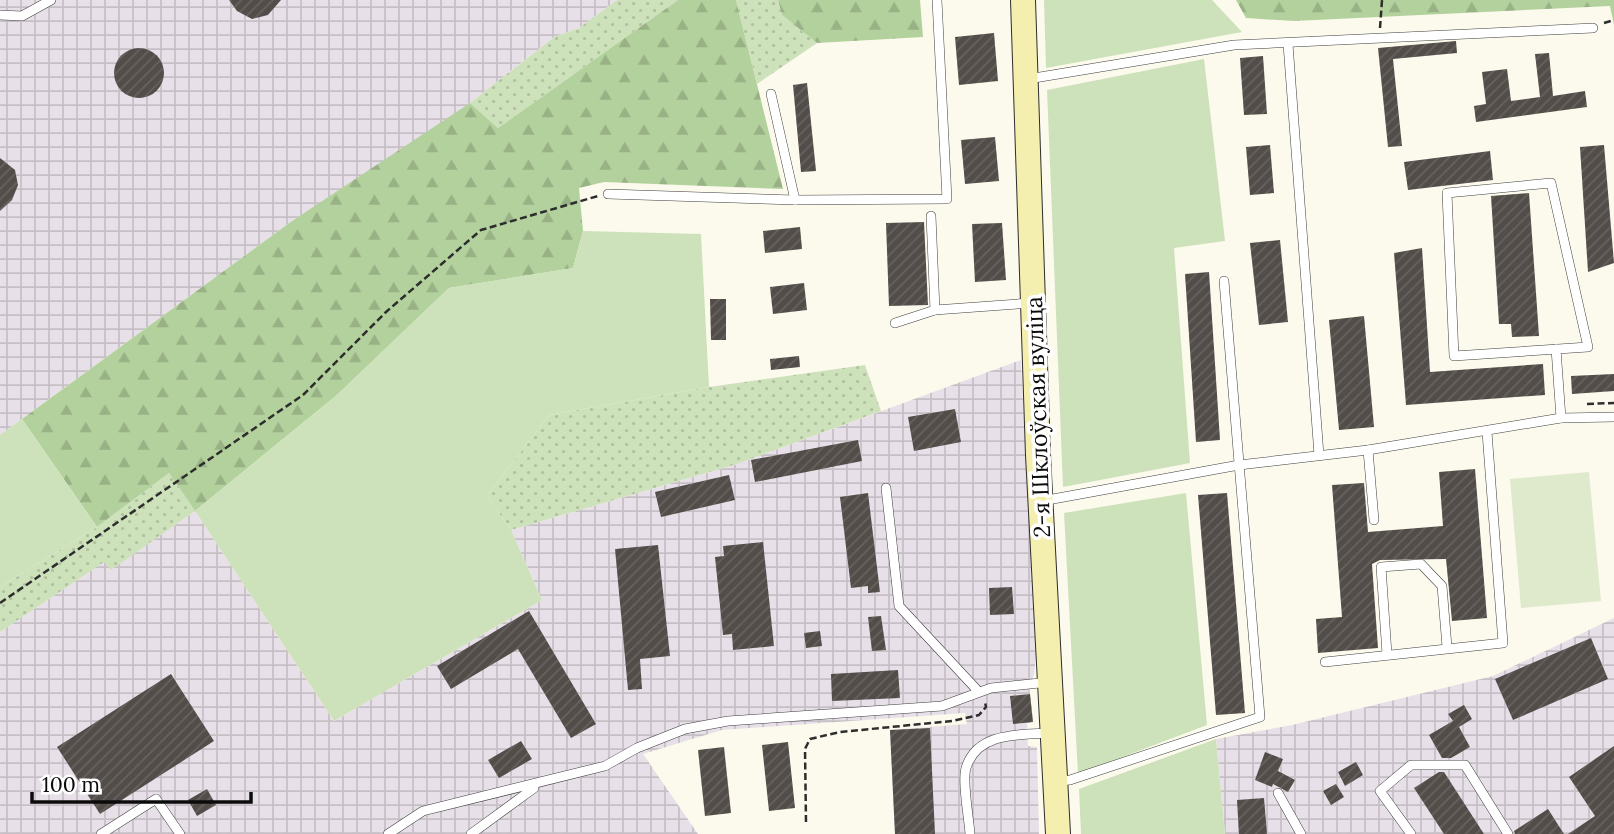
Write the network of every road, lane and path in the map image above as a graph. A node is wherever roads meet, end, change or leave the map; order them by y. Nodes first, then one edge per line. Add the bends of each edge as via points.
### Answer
1 (51, 0) edge
2 (937, 0) edge
3 (1023, 0) edge
4 (1382, 0) edge
5 (0, 15) edge
6 (1593, 28) dead end
7 (1381, 39) junction
8 (1288, 44) junction
9 (1027, 79) junction
10 (771, 94) dead end
11 (608, 194) joint
12 (795, 200) junction
13 (931, 216) dead end
14 (1224, 281) dead end
15 (1033, 302) junction
16 (935, 310) junction
17 (895, 323) dead end
18 (1556, 349) junction
19 (1614, 417) edge
20 (1561, 418) junction
21 (1487, 432) junction
22 (1368, 450) junction
23 (1320, 455) junction
24 (1240, 465) junction
25 (886, 488) dead end
26 (1041, 501) junction
27 (1374, 520) dead end
28 (0, 603) edge
29 (1447, 647) junction
30 (1387, 654) junction
31 (1325, 662) dead end
32 (1050, 682) junction
33 (978, 691) junction
34 (1053, 733) junction
35 (1056, 781) junction
36 (540, 783) junction
37 (1278, 793) dead end
38 (806, 822) dead end
39 (101, 834) edge
40 (180, 834) edge
41 (388, 834) edge
42 (471, 834) edge
43 (970, 834) edge
44 (1058, 834) edge
45 (1301, 834) edge
46 (1411, 834) edge
47 (1508, 834) edge

1 - 5 lane via 22,16
2 - 12 lane via 947,200
3 - 9 street, 2-я Шклоўская вуліца
4 - 7 path
6 - 7 lane
7 - 8 lane
8 - 9 lane via 1234,45
8 - 23 lane
9 - 15 street, 2-я Шклоўская вуліца
10 - 12 lane
11 - 12 lane
11 - 28 path via 481,230 386,312 303,395
13 - 16 lane
14 - 24 lane
15 - 16 lane
15 - 26 street, 2-я Шклоўская вуліца
16 - 17 lane
18 - 18 lane via 1588,347 1550,183 1447,193 1454,356
18 - 20 lane
19 - 20 lane
20 - 21 lane
21 - 22 lane
21 - 29 lane via 1503,643
22 - 23 lane
22 - 27 lane
23 - 24 lane
24 - 26 lane
24 - 35 lane via 1260,717
25 - 33 lane via 899,606
26 - 32 street, 2-я Шклоўская вуліца
29 - 30 lane
29 - 30 lane via 1442,586 1421,564 1381,567
30 - 31 lane
32 - 33 lane
32 - 34 street, 2-я Шклоўская вуліца
33 - 36 lane via 961,702 942,706 728,721 685,729 605,766
33 - 38 path via 985,696 986,707 979,715 810,739 805,749
34 - 35 street, 2-я Шклоўская вуліца
34 - 43 lane via 1005,736 980,745 965,768
35 - 44 street, 2-я Шклоўская вуліца
36 - 41 lane via 423,811
36 - 42 lane
37 - 45 lane
39 - 40 lane via 156,799
46 - 47 lane via 1380,791 1411,765 1465,765

